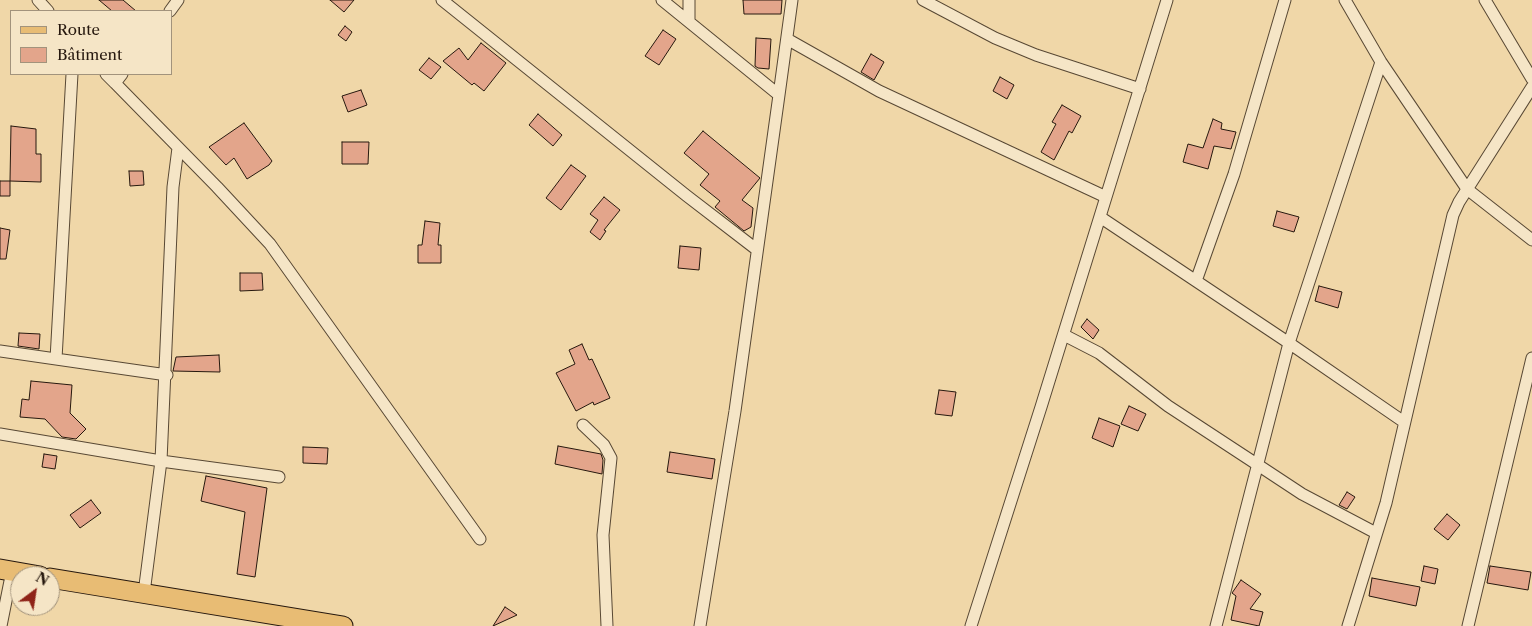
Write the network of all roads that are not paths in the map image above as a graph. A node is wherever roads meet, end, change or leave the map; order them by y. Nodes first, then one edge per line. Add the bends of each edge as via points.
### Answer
1 (38, 0) edge
2 (442, 0) edge
3 (662, 0) edge
4 (689, 0) edge
5 (792, 0) edge
6 (923, 0) edge
7 (1167, 0) edge
8 (1285, 0) edge
9 (1345, 0) edge
10 (1484, 0) edge
11 (47, 10) edge
12 (688, 20) junction
13 (787, 38) junction
14 (1381, 62) junction
15 (72, 75) edge
16 (118, 78) edge
17 (1532, 79) edge
18 (1532, 87) edge
19 (1140, 89) junction
20 (779, 94) junction
21 (178, 148) junction
22 (1467, 189) junction
23 (1106, 196) junction
24 (1100, 218) junction
25 (1532, 240) edge
26 (756, 249) junction
27 (1196, 281) junction
28 (1064, 335) junction
29 (1289, 343) junction
30 (0, 351) edge
31 (1532, 358) edge
32 (56, 359) junction
33 (167, 375) junction
34 (1404, 422) junction
35 (583, 426) dead end
36 (0, 434) edge
37 (161, 461) junction
38 (1258, 465) junction
39 (279, 477) dead end
40 (1376, 533) junction
41 (480, 539) dead end
42 (6, 570) edge
43 (60, 580) edge
44 (144, 594) junction
45 (261, 619) edge
46 (1, 626) edge
47 (343, 626) edge
48 (607, 626) edge
49 (700, 626) edge
50 (971, 626) edge
51 (1216, 626) edge
52 (1348, 626) edge
53 (1468, 626) edge

1 - 11 street
2 - 26 street
3 - 12 street
4 - 12 street
5 - 13 street
6 - 19 street via 995,38 1036,55
7 - 19 street
8 - 27 street via 1234,174
9 - 14 street
10 - 17 street
12 - 20 street
13 - 20 street
13 - 23 street via 879,91
14 - 22 street
14 - 29 street
15 - 32 street
16 - 21 street
18 - 22 street
19 - 23 street
20 - 26 street
21 - 33 street via 173,187
21 - 41 street via 270,244
22 - 25 street
22 - 34 street via 1453,215
23 - 24 street
24 - 27 street
24 - 28 street
26 - 49 street via 735,411
27 - 29 street
28 - 38 street via 1099,353 1168,406
28 - 50 street
29 - 34 street
29 - 38 street
30 - 32 street
31 - 53 street
32 - 33 street
33 - 37 street
34 - 40 street via 1386,504
35 - 48 street via 604,445 611,458 603,535
36 - 37 street
37 - 39 street
37 - 44 street
38 - 40 street via 1302,494
38 - 51 street
40 - 52 street
42 - 46 street
43 - 44 main road
44 - 45 main road
45 - 47 main road

